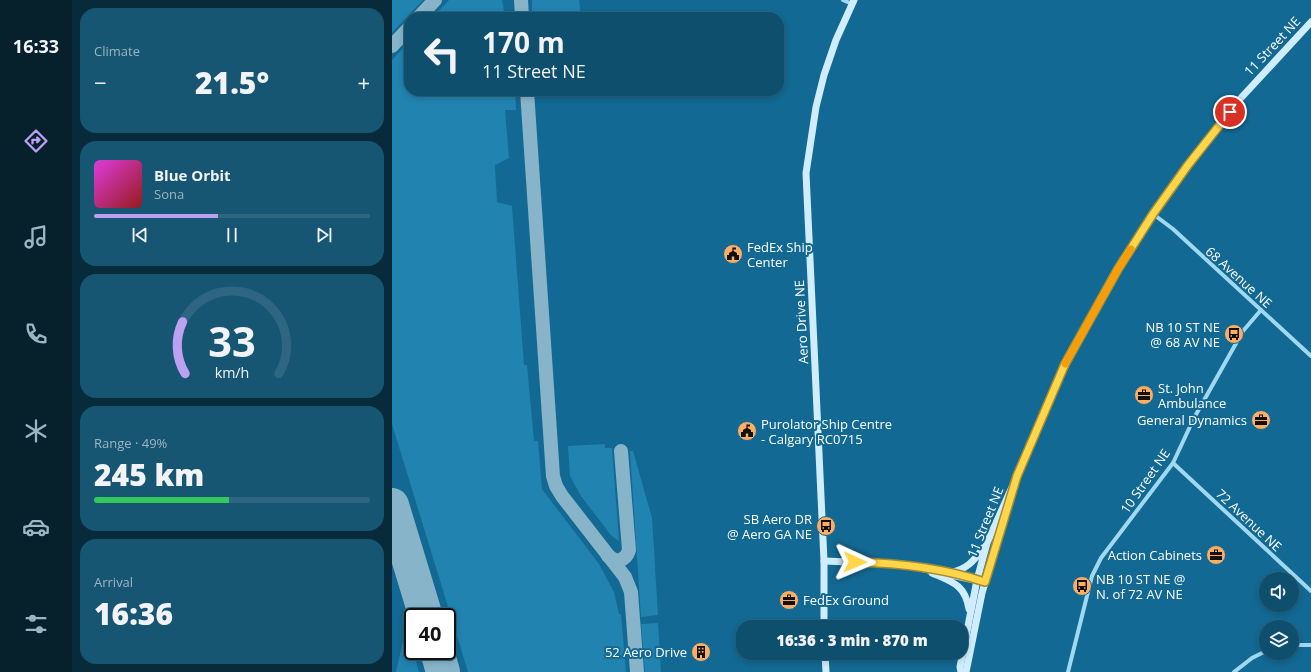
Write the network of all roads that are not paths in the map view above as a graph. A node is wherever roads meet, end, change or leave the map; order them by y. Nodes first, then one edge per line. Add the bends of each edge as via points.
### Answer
1 (843, 0) edge
2 (853, 2) edge
3 (1311, 22) edge
4 (1153, 214) junction
5 (1261, 310) junction
6 (1311, 356) edge
7 (1173, 463) junction
8 (1017, 476) junction
9 (987, 543) junction
10 (824, 561) junction
11 (917, 567) junction
12 (944, 572) junction
13 (977, 580) junction
14 (985, 582) junction
15 (1311, 591) edge
16 (970, 614) junction
17 (824, 620) edge
18 (1299, 645) edge
19 (1311, 645) edge
20 (1259, 654) edge
21 (825, 660) edge
22 (826, 672) edge
23 (961, 672) edge
24 (966, 672) edge
25 (1068, 672) edge
26 (1234, 672) edge

1 - 2 street
2 - 10 street, Aero Drive NE via 824,75 816,107 806,173
3 - 4 street, 11 Street NE via 1240,99
4 - 5 street, 68 Avenue NE via 1173,229
4 - 8 street, 11 Street NE via 1118,269 1065,364
5 - 6 street, 68 Avenue NE
5 - 7 street, 10 Street NE via 1243,331 1194,418
7 - 15 street, 72 Avenue NE
7 - 25 street, 10 Street NE via 1101,558 1092,576
8 - 9 street, 11 Street NE
8 - 14 street, 11 Street NE
9 - 12 street via 968,566 958,571
9 - 13 street, 11 Street NE
10 - 11 street via 881,562
10 - 17 street, Aero Drive NE
11 - 12 street
11 - 16 street via 952,582 963,590
12 - 13 street
13 - 14 street
13 - 16 street, 11 Street NE
14 - 24 street, 11 Street NE
16 - 23 street, 11 Street NE
18 - 19 street
20 - 26 street
21 - 22 street

